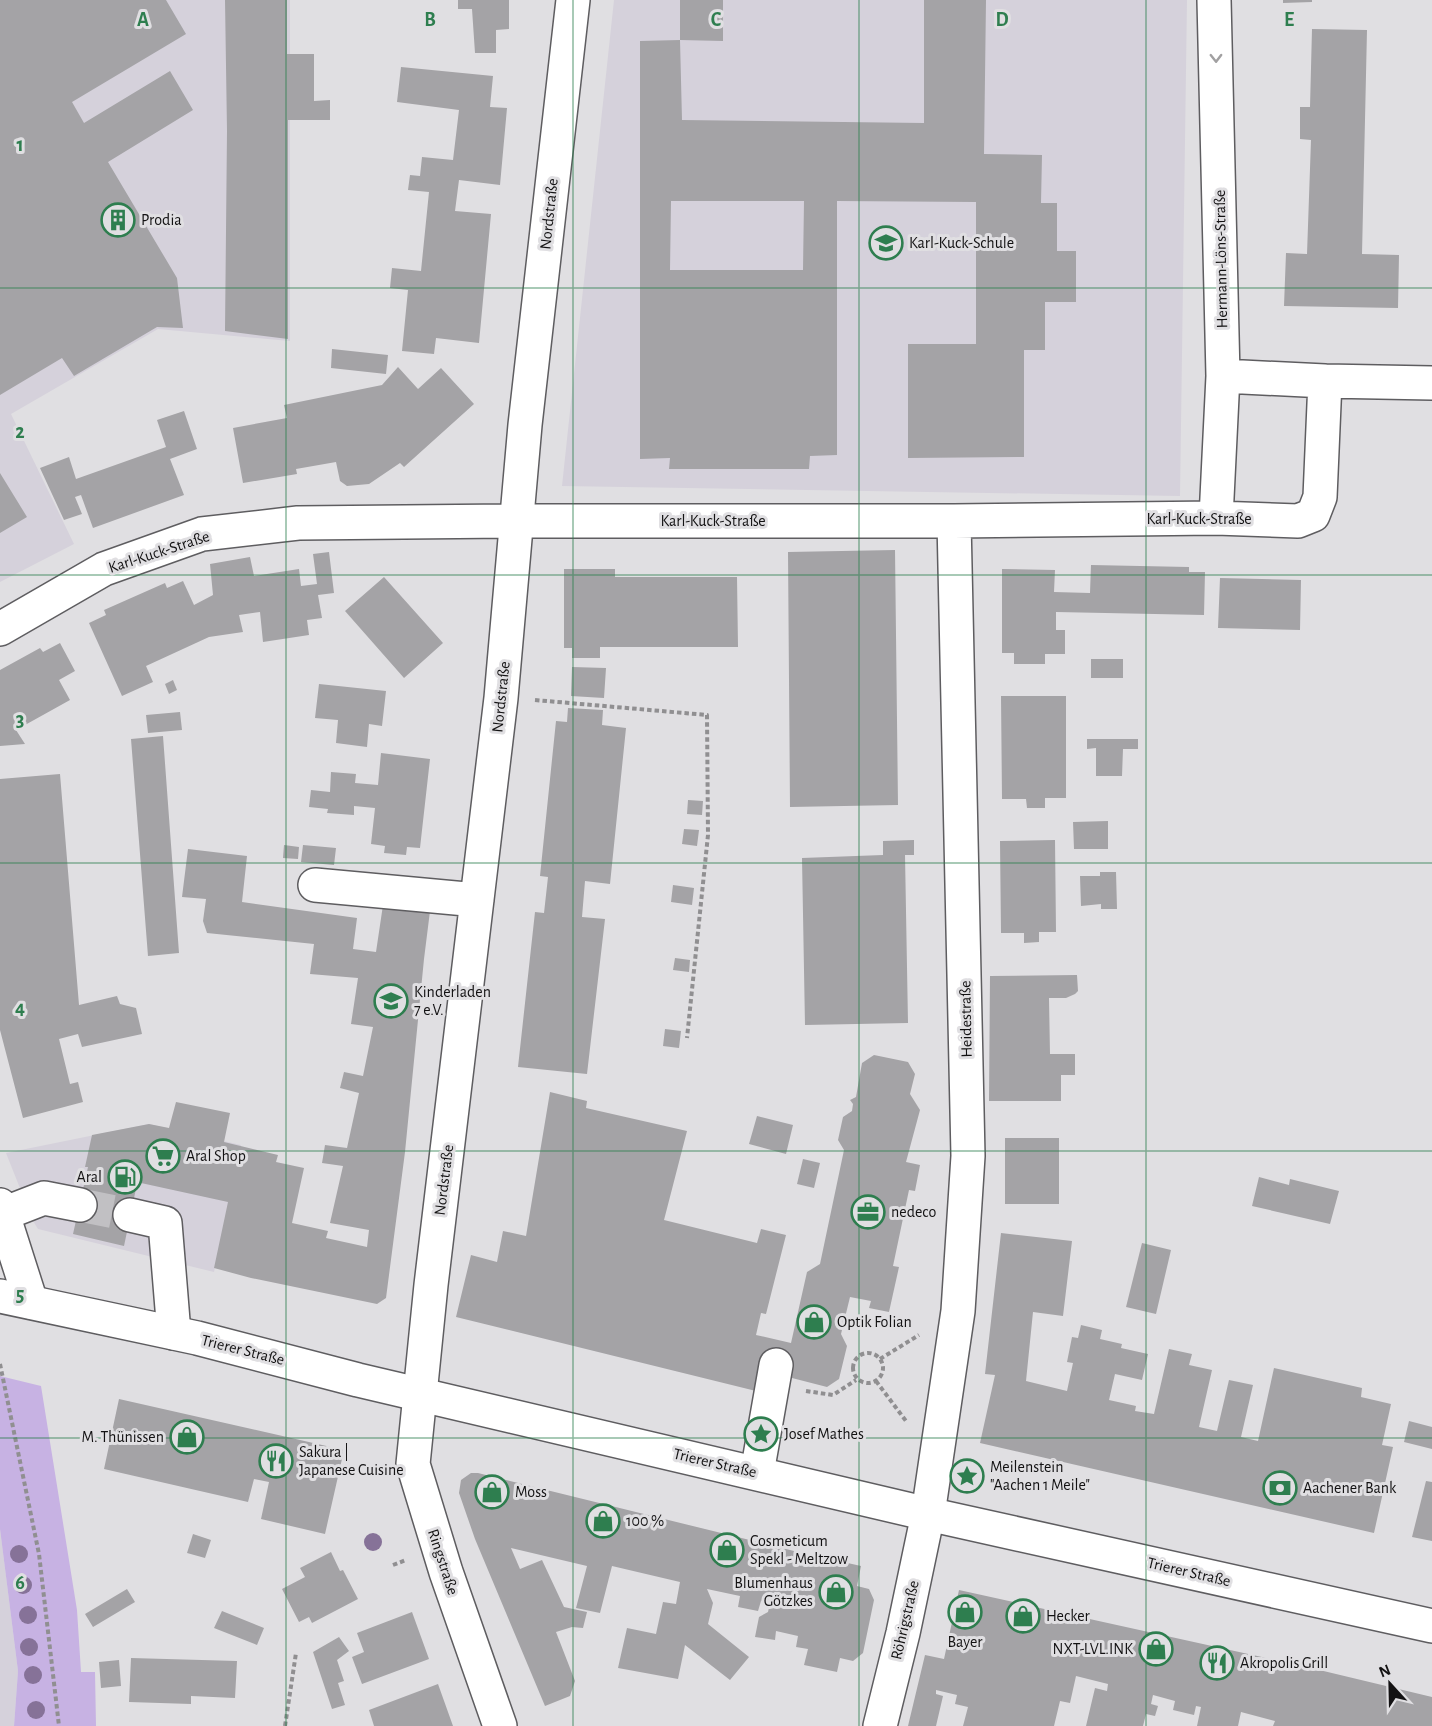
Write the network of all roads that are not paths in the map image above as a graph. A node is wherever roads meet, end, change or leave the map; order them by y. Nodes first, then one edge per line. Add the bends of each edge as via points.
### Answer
1 (573, 0) edge
2 (1214, 0) edge
3 (1223, 376) junction
4 (1325, 381) junction
5 (1432, 383) edge
6 (1216, 518) junction
7 (517, 521) junction
8 (954, 521) junction
9 (0, 629) edge
10 (315, 885) dead end
11 (477, 900) junction
12 (80, 1205) tunnel mouth
13 (1, 1210) edge
14 (130, 1215) tunnel mouth
15 (0, 1296) edge
16 (31, 1302) junction
17 (174, 1333) junction
18 (776, 1365) dead end
19 (420, 1393) junction
20 (757, 1473) junction
21 (928, 1514) junction
22 (1432, 1626) edge
23 (500, 1726) edge
24 (880, 1726) edge

1 - 7 street, Nordstraße
2 -> 3 street, Hermann-Löns-Straße
3 - 4 street
3 - 6 street, Hermann-Löns-Straße
4 - 5 street
4 - 6 street, Karl-Kuck-Straße via 1320,497 1313,515 1298,521
6 - 8 street, Karl-Kuck-Straße
7 - 8 street, Karl-Kuck-Straße
7 - 9 street, Karl-Kuck-Straße via 298,523 202,534 104,569
7 - 11 street, Nordstraße
8 - 21 street, Heidestraße via 968,1156 958,1311
10 - 11 street
11 - 19 street, Nordstraße
12 - 13 street via 44,1198
13 - 16 street
14 - 17 street via 165,1223
15 - 16 street, Trierer Straße
16 - 17 street, Trierer Straße
17 - 19 street, Trierer Straße
18 - 20 street
19 - 20 street, Trierer Straße
19 - 23 street, Ringstraße via 413,1464
20 - 21 street, Trierer Straße
21 - 22 street, Trierer Straße
21 - 24 street, Röhrigstraße

